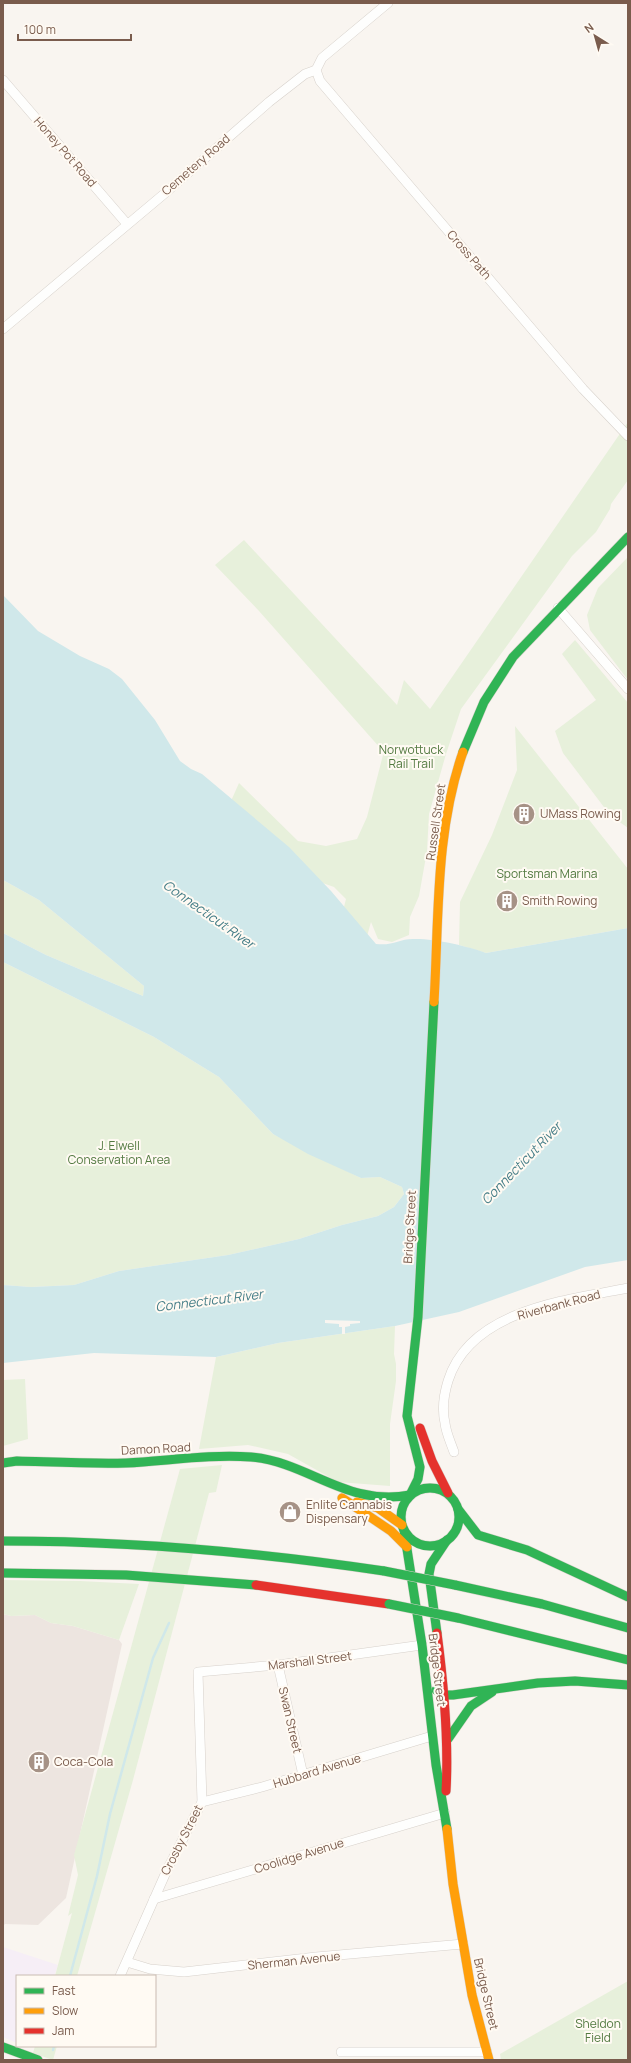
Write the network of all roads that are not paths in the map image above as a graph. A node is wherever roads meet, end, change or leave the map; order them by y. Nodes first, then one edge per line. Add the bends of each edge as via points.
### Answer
1 (388, 3) edge
2 (316, 70) junction
3 (3, 80) edge
4 (127, 224) junction
5 (3, 329) edge
6 (628, 436) edge
7 (628, 537) edge
8 (628, 545) edge
9 (597, 570) junction
10 (558, 608) junction
11 (628, 689) edge
12 (429, 1075) joint
13 (628, 1288) edge
14 (412, 1381) junction
15 (454, 1452) dead end
16 (3, 1463) edge
17 (307, 1474) junction
18 (448, 1493) junction
19 (410, 1495) junction
20 (342, 1498) junction
21 (458, 1509) junction
22 (403, 1528) junction
23 (447, 1540) junction
24 (3, 1541) edge
25 (407, 1547) junction
26 (3, 1573) edge
27 (628, 1597) edge
28 (628, 1628) edge
29 (422, 1645) junction
30 (628, 1660) edge
31 (278, 1665) junction
32 (198, 1672) joint
33 (426, 1672) junction
34 (628, 1685) edge
35 (503, 1688) junction
36 (445, 1695) junction
37 (432, 1736) junction
38 (448, 1739) junction
39 (303, 1775) junction
40 (202, 1802) junction
41 (445, 1813) junction
42 (154, 1899) junction
43 (463, 1944) junction
44 (127, 1962) junction
45 (120, 1975) edge
46 (3, 2047) edge
47 (340, 2052) dead end
48 (488, 2056) edge
49 (38, 2060) edge

1 - 2 street, Cemetery Road via 322,58
2 - 4 street, Cemetery Road via 305,74 269,102
2 - 6 street, Cross Path via 323,85 583,389
3 - 4 street, Honey Pot Road
4 - 5 street, Cemetery Road
7 - 9 main road, Russell Street
8 - 9 main road
9 - 10 main road, Russell Street
10 - 11 street
10 - 12 main road, Russell Street via 513,657 484,702 471,729 451,790 441,879
12 - 14 main road, Bridge Street via 418,1317
13 - 15 street, Riverbank Road via 532,1310 500,1322 476,1339 455,1365 446,1392 445,1424
14 - 18 main road, Bridge Street via 420,1431
14 - 19 main road, Bridge Street via 407,1416 420,1468
16 - 17 main road, Damon Road via 126,1463 245,1457 284,1463
17 - 19 main road, Damon Road via 331,1485 373,1496 394,1498
17 - 20 main road, Damon Road
18 - 19 main road via 430,1489 418,1490
18 - 21 main road
19 - 22 main road via 404,1504
20 - 22 main road, Damon Road via 378,1508
20 - 25 main road, Damon Road via 391,1531
21 - 23 main road via 456,1531
21 - 27 main road via 478,1535 527,1550
22 - 23 main road via 414,1540 424,1544 436,1545
22 - 25 main road, Bridge Street
23 - 36 main road, Bridge Street via 431,1564 429,1574
24 - 28 main road, bridge via 205,1548 294,1558 455,1585 542,1604
25 - 29 main road, Bridge Street
26 - 30 main road, bridge via 199,1579 298,1590 458,1618
29 - 31 street, Marshall Street
29 - 33 main road, Bridge Street
31 - 32 street, Marshall Street
31 - 39 street, Swan Street
32 - 40 street, Crosby Street
33 - 36 main road via 434,1688
33 - 37 main road, Bridge Street
34 - 35 main road via 575,1681
35 - 36 main road
35 - 38 main road via 489,1693 469,1707
36 - 38 main road, Bridge Street
37 - 39 street, Hubbard Avenue
37 - 41 main road, Bridge Street
38 - 41 main road, Bridge Street
39 - 40 street, Hubbard Avenue
40 - 42 street, Crosby Street
41 - 42 street, Coolidge Avenue
41 - 43 main road, Bridge Street
42 - 44 street, Crosby Street
43 - 44 street, Sherman Avenue via 184,1972
43 - 48 main road, Bridge Street via 472,1995
44 - 45 street, Crosby Street
46 - 49 main road
47 - 48 street

